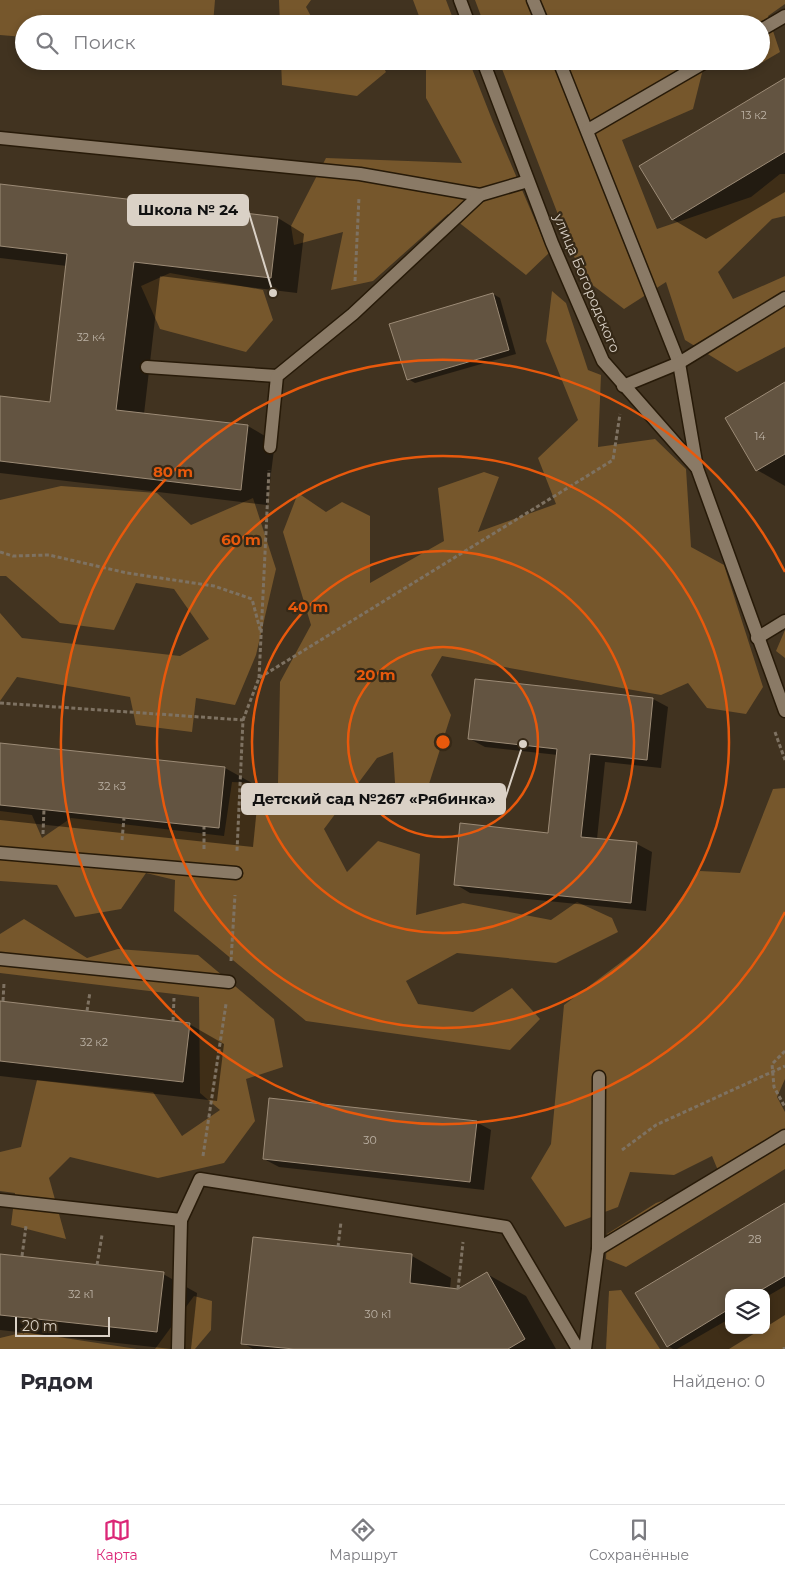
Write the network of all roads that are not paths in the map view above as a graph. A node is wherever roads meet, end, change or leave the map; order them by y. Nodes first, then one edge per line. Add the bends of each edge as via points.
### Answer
1 (460, 0) edge
2 (533, 0) edge
3 (466, 15) edge
4 (539, 15) edge
5 (785, 16) edge
6 (770, 25) edge
7 (487, 70) edge
8 (563, 70) edge
9 (691, 70) edge
10 (588, 130) junction
11 (0, 138) edge
12 (528, 181) junction
13 (480, 195) junction
14 (785, 298) edge
15 (679, 363) junction
16 (146, 367) dead end
17 (277, 376) junction
18 (624, 386) junction
19 (270, 447) road end
20 (697, 468) junction
21 (785, 621) edge
22 (758, 638) junction
23 (785, 711) edge
24 (0, 853) edge
25 (236, 874) dead end
26 (0, 959) edge
27 (229, 982) dead end
28 (599, 1077) dead end
29 (785, 1136) edge
30 (0, 1200) edge
31 (181, 1220) junction
32 (598, 1249) junction
33 (178, 1349) edge
34 (578, 1349) edge
35 (585, 1349) edge

1 - 3 street
2 - 4 street
5 - 6 street
7 - 12 street, улица Богородского
8 - 10 street
9 - 10 street
10 - 15 street
11 - 13 street via 360,174
12 - 13 street
12 - 18 street, улица Богородского via 603,361
13 - 17 street via 353,314
14 - 15 street
15 - 18 street
15 - 20 street
16 - 17 street
17 - 19 street
18 - 20 street, улица Богородского
20 - 22 street, улица Богородского
21 - 22 street
22 - 23 street, улица Богородского
24 - 25 street
26 - 27 street
28 - 32 street
29 - 32 street
30 - 31 street
31 - 33 street
31 - 34 street via 200,1180 506,1227
32 - 35 street

